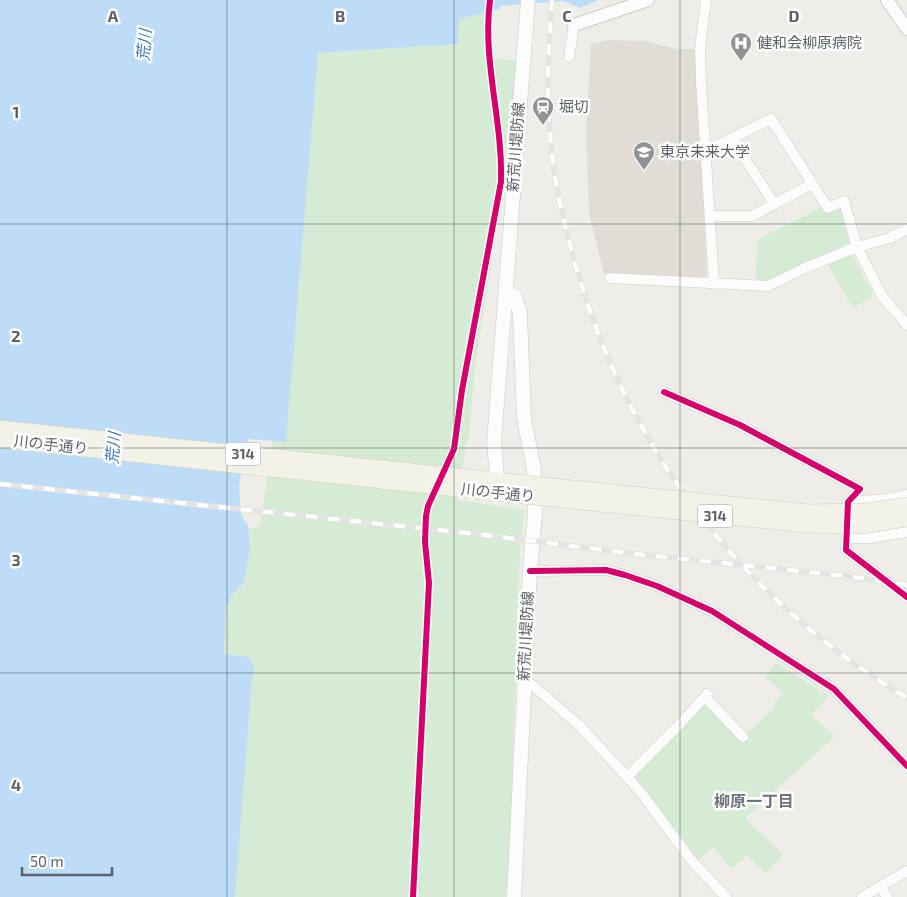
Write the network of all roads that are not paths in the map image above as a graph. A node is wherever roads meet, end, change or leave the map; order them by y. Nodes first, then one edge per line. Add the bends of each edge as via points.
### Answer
1 (528, 0) edge
2 (648, 0) edge
3 (706, 0) edge
4 (887, 0) edge
5 (574, 25) joint
6 (907, 29) edge
7 (569, 57) dead end
8 (732, 138) junction
9 (706, 151) junction
10 (812, 184) junction
11 (774, 204) junction
12 (710, 216) junction
13 (907, 229) edge
14 (857, 248) junction
15 (610, 278) dead end
16 (714, 284) junction
17 (506, 293) junction
18 (907, 325) edge
19 (664, 392) dead end
20 (0, 428) edge
21 (0, 440) edge
22 (491, 486) junction
23 (524, 490) junction
24 (907, 495) edge
25 (848, 502) junction
26 (907, 505) edge
27 (907, 519) edge
28 (907, 532) edge
29 (847, 538) junction
30 (530, 571) junction
31 (907, 597) edge
32 (524, 685) junction
33 (743, 737) dead end
34 (907, 766) edge
35 (627, 778) junction
36 (907, 871) edge
37 (881, 886) junction
38 (514, 897) edge
39 (726, 897) edge
40 (862, 897) edge
41 (888, 897) edge

1 - 17 main road, 新荒川堤防線
2 - 5 street
3 - 9 street via 700,49
4 - 6 street
5 - 7 street
8 - 9 street
8 - 10 street via 771,119
8 - 11 street
9 - 12 street
10 - 11 street
10 - 14 street via 828,208 844,201
11 - 12 street via 752,216
12 - 16 street
13 - 14 street
14 - 16 street via 768,286
14 - 18 street via 882,296
15 - 16 street
17 - 22 main road, 新荒川堤防線
17 - 30 main road, 新荒川堤防線 via 515,296 520,314 524,419 534,469 535,512
19 - 25 street via 740,426 860,489
20 - 22 main road, 川の手通り / 314
21 - 22 main road, 川の手通り / 314
22 - 23 main road, 川の手通り / 314
23 - 26 main road, 川の手通り / 314, bridge via 808,512 865,511
23 - 27 main road, 川の手通り / 314, bridge via 806,525 863,526
24 - 25 street
25 - 29 street
28 - 29 street
29 - 31 street via 846,550
30 - 32 main road, 新荒川堤防線
30 - 34 street via 606,570 625,574 712,611 834,689
32 - 35 street via 531,684 579,725
32 - 38 main road, 新荒川堤防線
33 - 35 street via 706,696
35 - 39 street via 691,860
36 - 37 street
37 - 40 street
37 - 41 street

